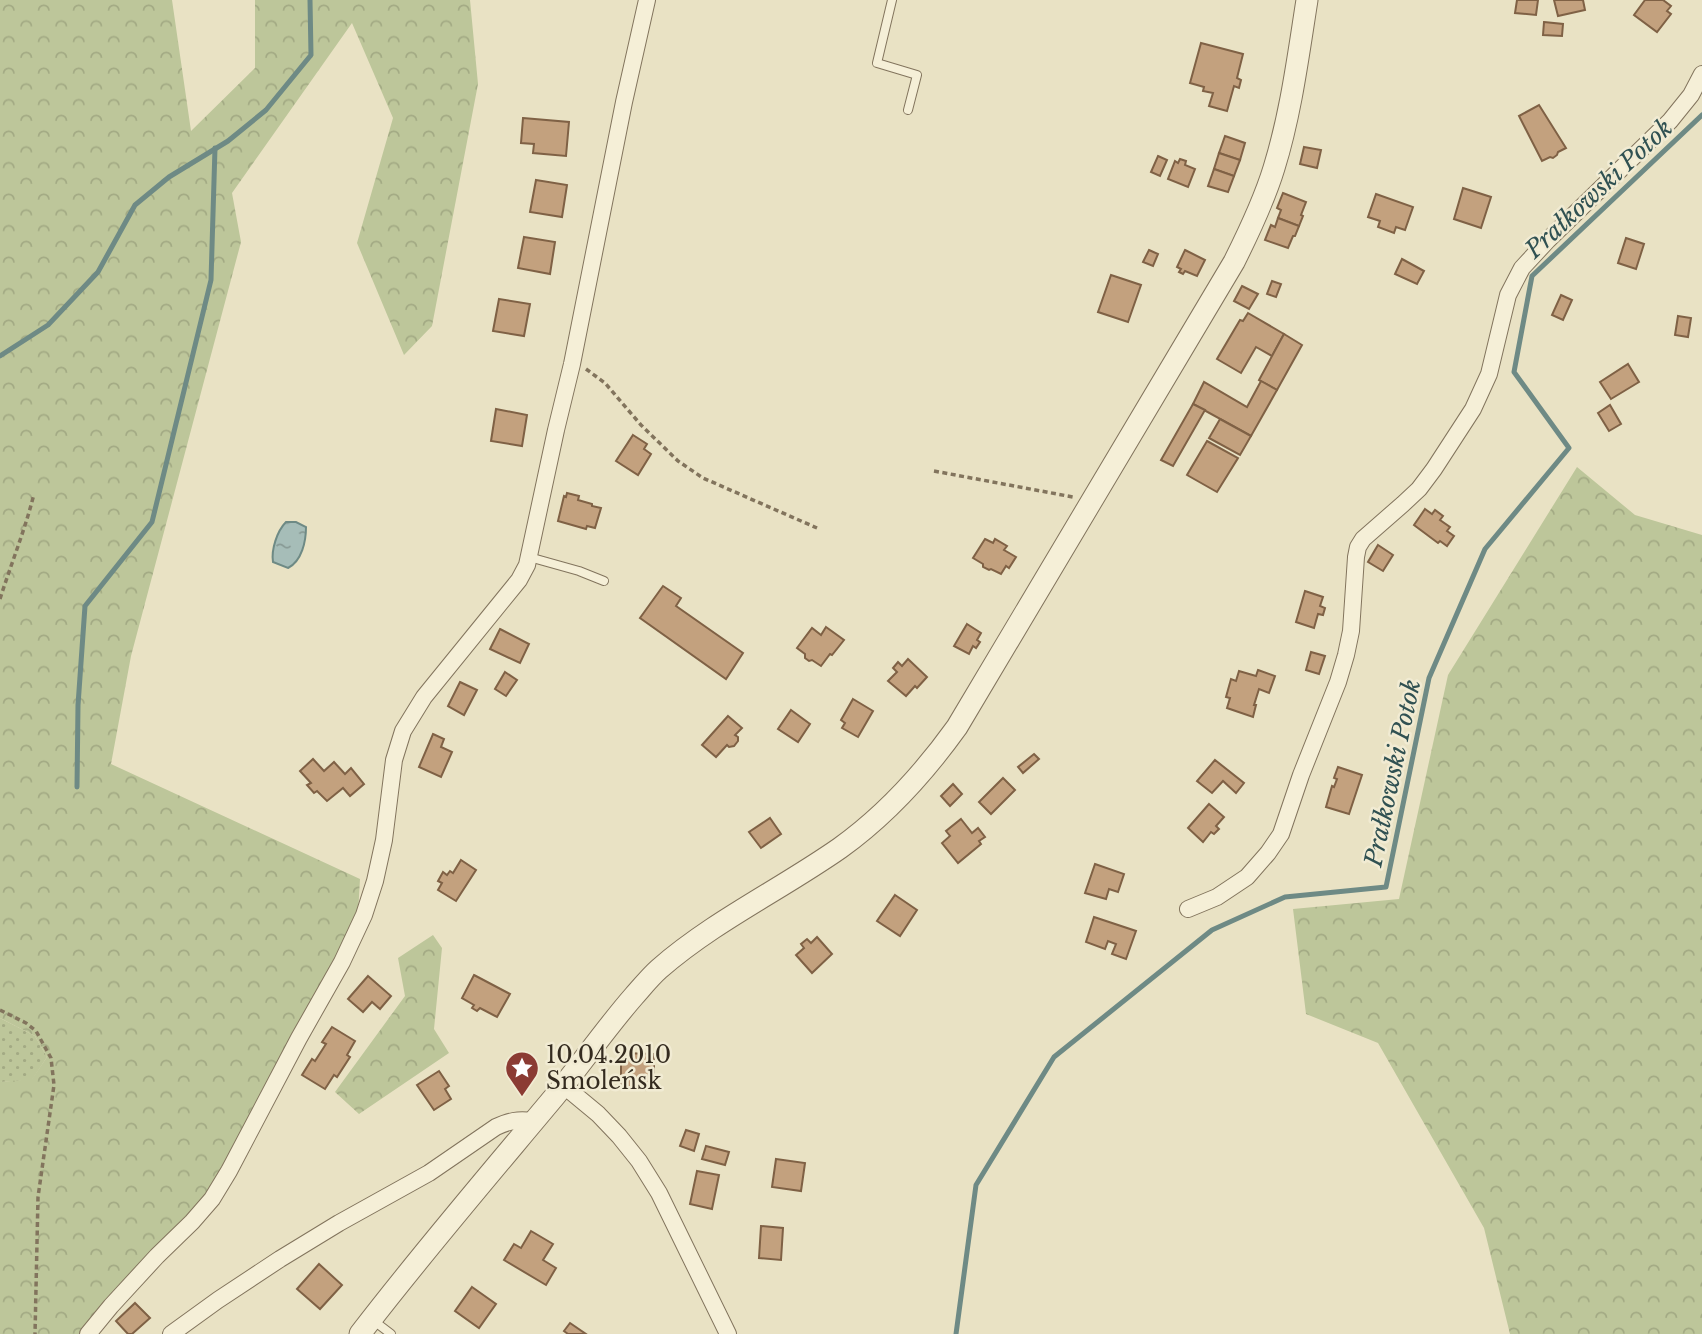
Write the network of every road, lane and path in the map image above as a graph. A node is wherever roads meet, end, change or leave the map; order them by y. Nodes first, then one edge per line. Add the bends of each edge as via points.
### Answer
1 (647, 0) edge
2 (892, 0) edge
3 (1307, 0) edge
4 (1702, 74) edge
5 (908, 110) dead end
6 (572, 364) junction
7 (934, 471) dead end
8 (34, 494) dead end
9 (1093, 501) junction
10 (817, 528) dead end
11 (529, 557) junction
12 (604, 581) dead end
13 (0, 599) edge
14 (1188, 909) dead end
15 (0, 1010) edge
16 (563, 1085) junction
17 (532, 1121) junction
18 (366, 1326) edge
19 (35, 1334) edge
20 (88, 1334) edge
21 (171, 1334) edge
22 (391, 1334) edge
23 (728, 1334) edge

1 - 6 street
2 - 5 lane via 877,63 917,75
3 - 9 street via 1281,142 1253,223
4 - 14 street via 1670,121 1522,268 1508,295 1489,374 1473,409 1419,489 1358,547 1346,655 1281,834 1247,877
6 - 10 path via 605,383 678,461 703,478
6 - 11 street
7 - 9 path
8 - 13 path
9 - 16 street via 975,700 918,777 839,848 728,918 656,971
11 - 12 lane
11 - 20 street via 519,580 424,697 403,732 394,760 384,840 364,915 229,1171 212,1199
15 - 19 path via 36,1031 51,1058 54,1085 38,1197
16 - 17 street
16 - 23 street via 598,1114 639,1161
17 - 18 street
17 - 21 street via 519,1119 496,1127 429,1173 280,1259
18 - 22 lane

